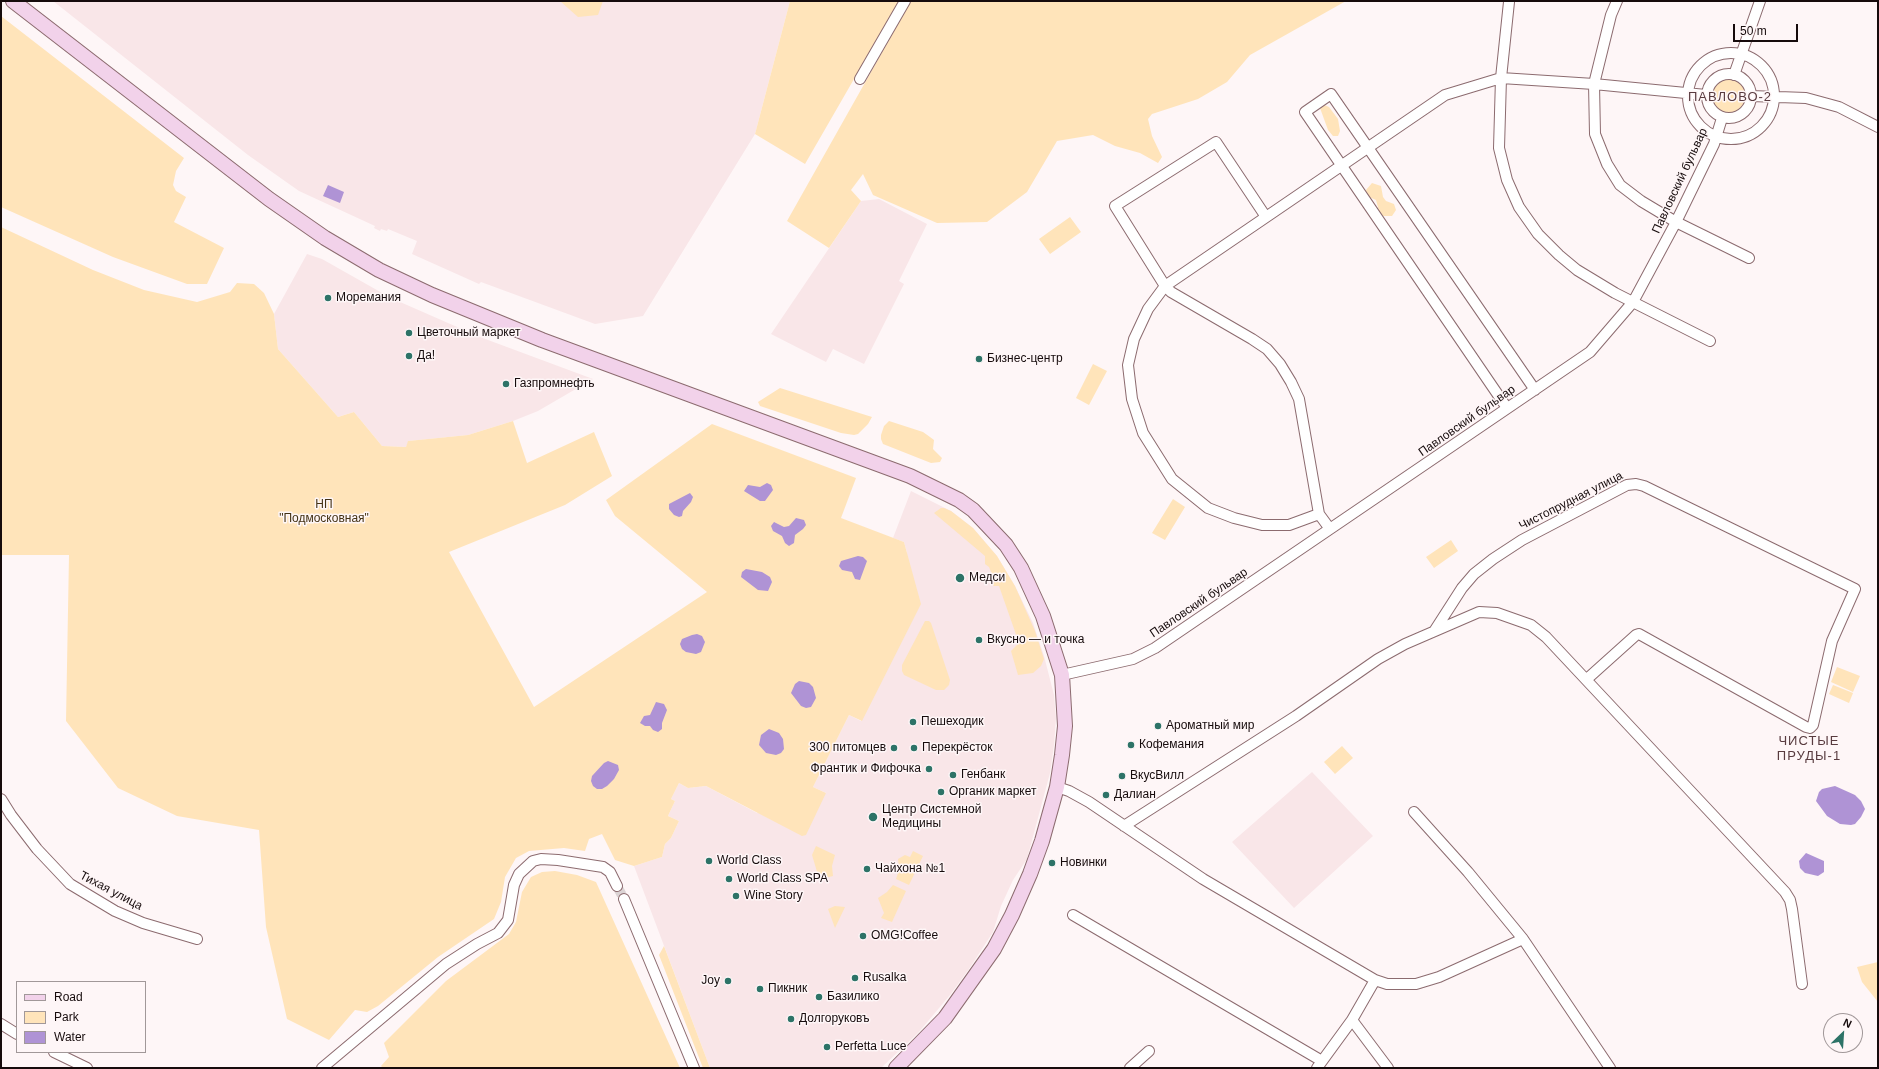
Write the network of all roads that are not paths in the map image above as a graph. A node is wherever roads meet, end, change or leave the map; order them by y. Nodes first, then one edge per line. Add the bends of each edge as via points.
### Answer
1 (13, 1) edge
2 (905, 1) edge
3 (1617, 1) edge
4 (1760, 1) edge
5 (1509, 2) edge
6 (1742, 54) junction
7 (1734, 75) junction
8 (1501, 78) junction
9 (860, 79) dead end
10 (1594, 84) junction
11 (1687, 93) junction
12 (1706, 95) junction
13 (1751, 96) junction
14 (1774, 96) junction
15 (1722, 118) junction
16 (1878, 126) edge
17 (1717, 137) junction
18 (1368, 147) junction
19 (1341, 165) junction
20 (1266, 217) junction
21 (1676, 222) junction
22 (1749, 258) dead end
23 (1165, 286) junction
24 (1633, 302) junction
25 (1710, 341) dead end
26 (1535, 390) junction
27 (1507, 408) junction
28 (1319, 514) junction
29 (1330, 529) junction
30 (1435, 630) junction
31 (1062, 675) junction
32 (1587, 679) junction
33 (1057, 787) junction
34 (1, 799) edge
35 (1414, 812) dead end
36 (1124, 826) junction
37 (617, 886) tunnel mouth
38 (624, 899) tunnel mouth
39 (1073, 915) dead end
40 (198, 939) dead end
41 (1523, 939) junction
42 (1375, 980) junction
43 (1802, 984) dead end
44 (1352, 1020) junction
45 (1, 1024) edge
46 (16, 1033) edge
47 (1149, 1051) dead end
48 (56, 1053) edge
49 (1320, 1064) edge
50 (88, 1068) edge
51 (322, 1068) edge
52 (694, 1068) edge
53 (896, 1068) edge
54 (1130, 1068) edge
55 (1388, 1068) edge
56 (1610, 1068) edge

1 - 31 main road via 269,199 325,238 379,270 483,317 867,459 953,496 973,510 989,526 1006,545 1021,568 1049,631
2 - 9 street
3 - 10 street via 1611,15
4 - 6 street
5 - 8 street
6 - 7 street
6 - 11 street via 1727,53 1712,57 1699,66 1691,79
6 - 14 street via 1755,60 1765,70 1772,83
7 - 12 street via 1727,74 1713,81
7 - 13 street via 1746,82
8 - 10 street
8 - 18 street via 1445,95
8 - 24 street via 1499,148 1507,180 1519,207 1538,234 1577,270
10 - 11 street
10 - 21 street via 1595,134 1606,164 1620,185
11 - 12 street
11 - 17 street via 1688,105 1698,125
12 - 15 street via 1710,109
13 - 14 street
13 - 15 street via 1750,104 1739,117
14 - 16 street via 1806,98 1839,107
14 - 17 street via 1772,110 1766,122 1756,132 1744,138 1730,140
15 - 17 street, Павловский бульвар
17 - 21 street, Павловский бульвар
18 - 19 street
18 - 19 street via 1331,94 1305,112
18 - 26 street
19 - 20 street
19 - 27 street
20 - 23 street
20 - 23 street via 1216,142 1115,206
21 - 22 street
21 - 24 street, Павловский бульвар
23 - 28 street via 1171,292 1252,338 1267,349 1280,364 1299,399
23 - 28 street via 1148,309 1134,339 1128,365 1132,399 1143,433 1172,479 1208,508 1262,525 1289,525
24 - 25 street
24 - 26 street, Павловский бульвар via 1590,352
26 - 27 street, Павловский бульвар
27 - 29 street, Павловский бульвар
28 - 29 street
29 - 31 street, Павловский бульвар via 1155,648 1133,659
30 - 32 street via 1479,612 1498,613 1514,618 1531,625 1546,637
30 - 32 street, Чистопрудная улица via 1462,588 1474,574 1493,559 1522,540 1628,485 1636,484 1854,589 1832,641 1813,725 1810,728 1639,634
30 - 36 street via 1378,659 1296,716
31 - 33 main road via 1065,726
32 - 43 street via 1785,892 1792,909
33 - 36 street via 1081,797
33 - 53 main road via 1030,874 994,949 945,1018
34 - 40 street, Тихая улица via 37,849 70,884 115,911 143,923
35 - 41 street
36 - 42 street via 1203,879
37 - 51 street via 610,872 603,867 558,860 533,861 519,874 514,885 508,920 498,933 446,964
38 - 52 street
39 - 49 street
41 - 42 street via 1440,977 1416,984 1387,984
41 - 56 street
42 - 44 street
44 - 49 street
44 - 55 street
45 - 46 street
47 - 54 street
48 - 50 street

